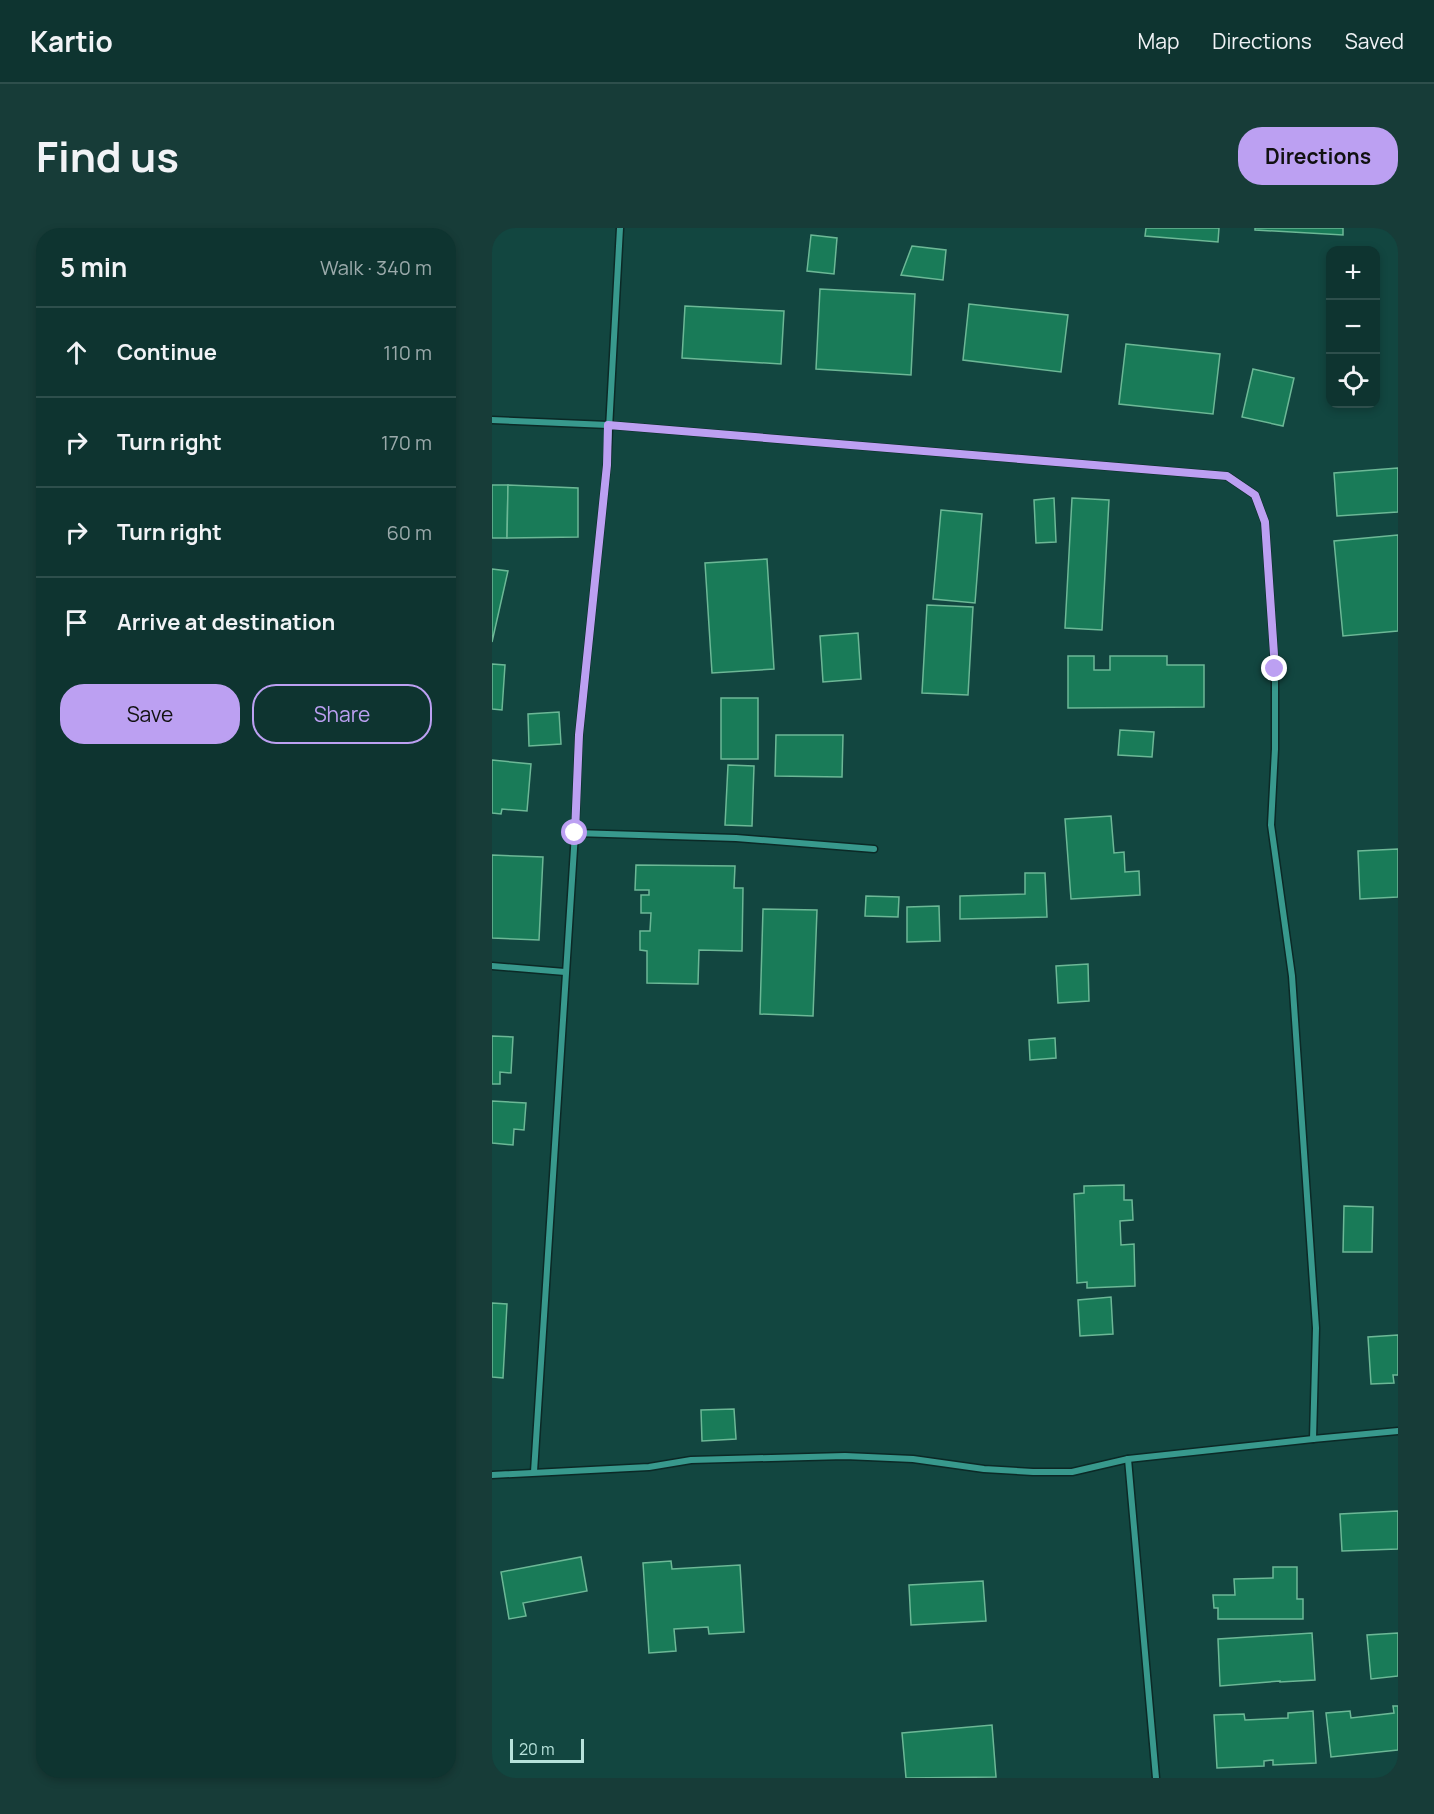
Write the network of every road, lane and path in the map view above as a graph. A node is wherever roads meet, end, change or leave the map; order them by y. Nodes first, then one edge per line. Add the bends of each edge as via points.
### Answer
1 (620, 228) edge
2 (492, 420) edge
3 (608, 425) junction
4 (575, 833) junction
5 (874, 849) dead end
6 (492, 966) edge
7 (565, 972) junction
8 (1398, 1431) edge
9 (1313, 1438) junction
10 (1128, 1459) junction
11 (534, 1472) junction
12 (492, 1476) edge
13 (1156, 1778) edge

1 - 3 street
2 - 3 street
3 - 4 street via 579,735
3 - 9 street via 1227,476 1255,495 1265,522 1275,669 1271,825 1292,976 1316,1328
4 - 5 street via 736,838
4 - 7 street
6 - 7 street
7 - 11 street
8 - 9 street
9 - 10 street
10 - 11 street via 1072,1472 845,1456 692,1460 649,1467
10 - 13 street
11 - 12 street

